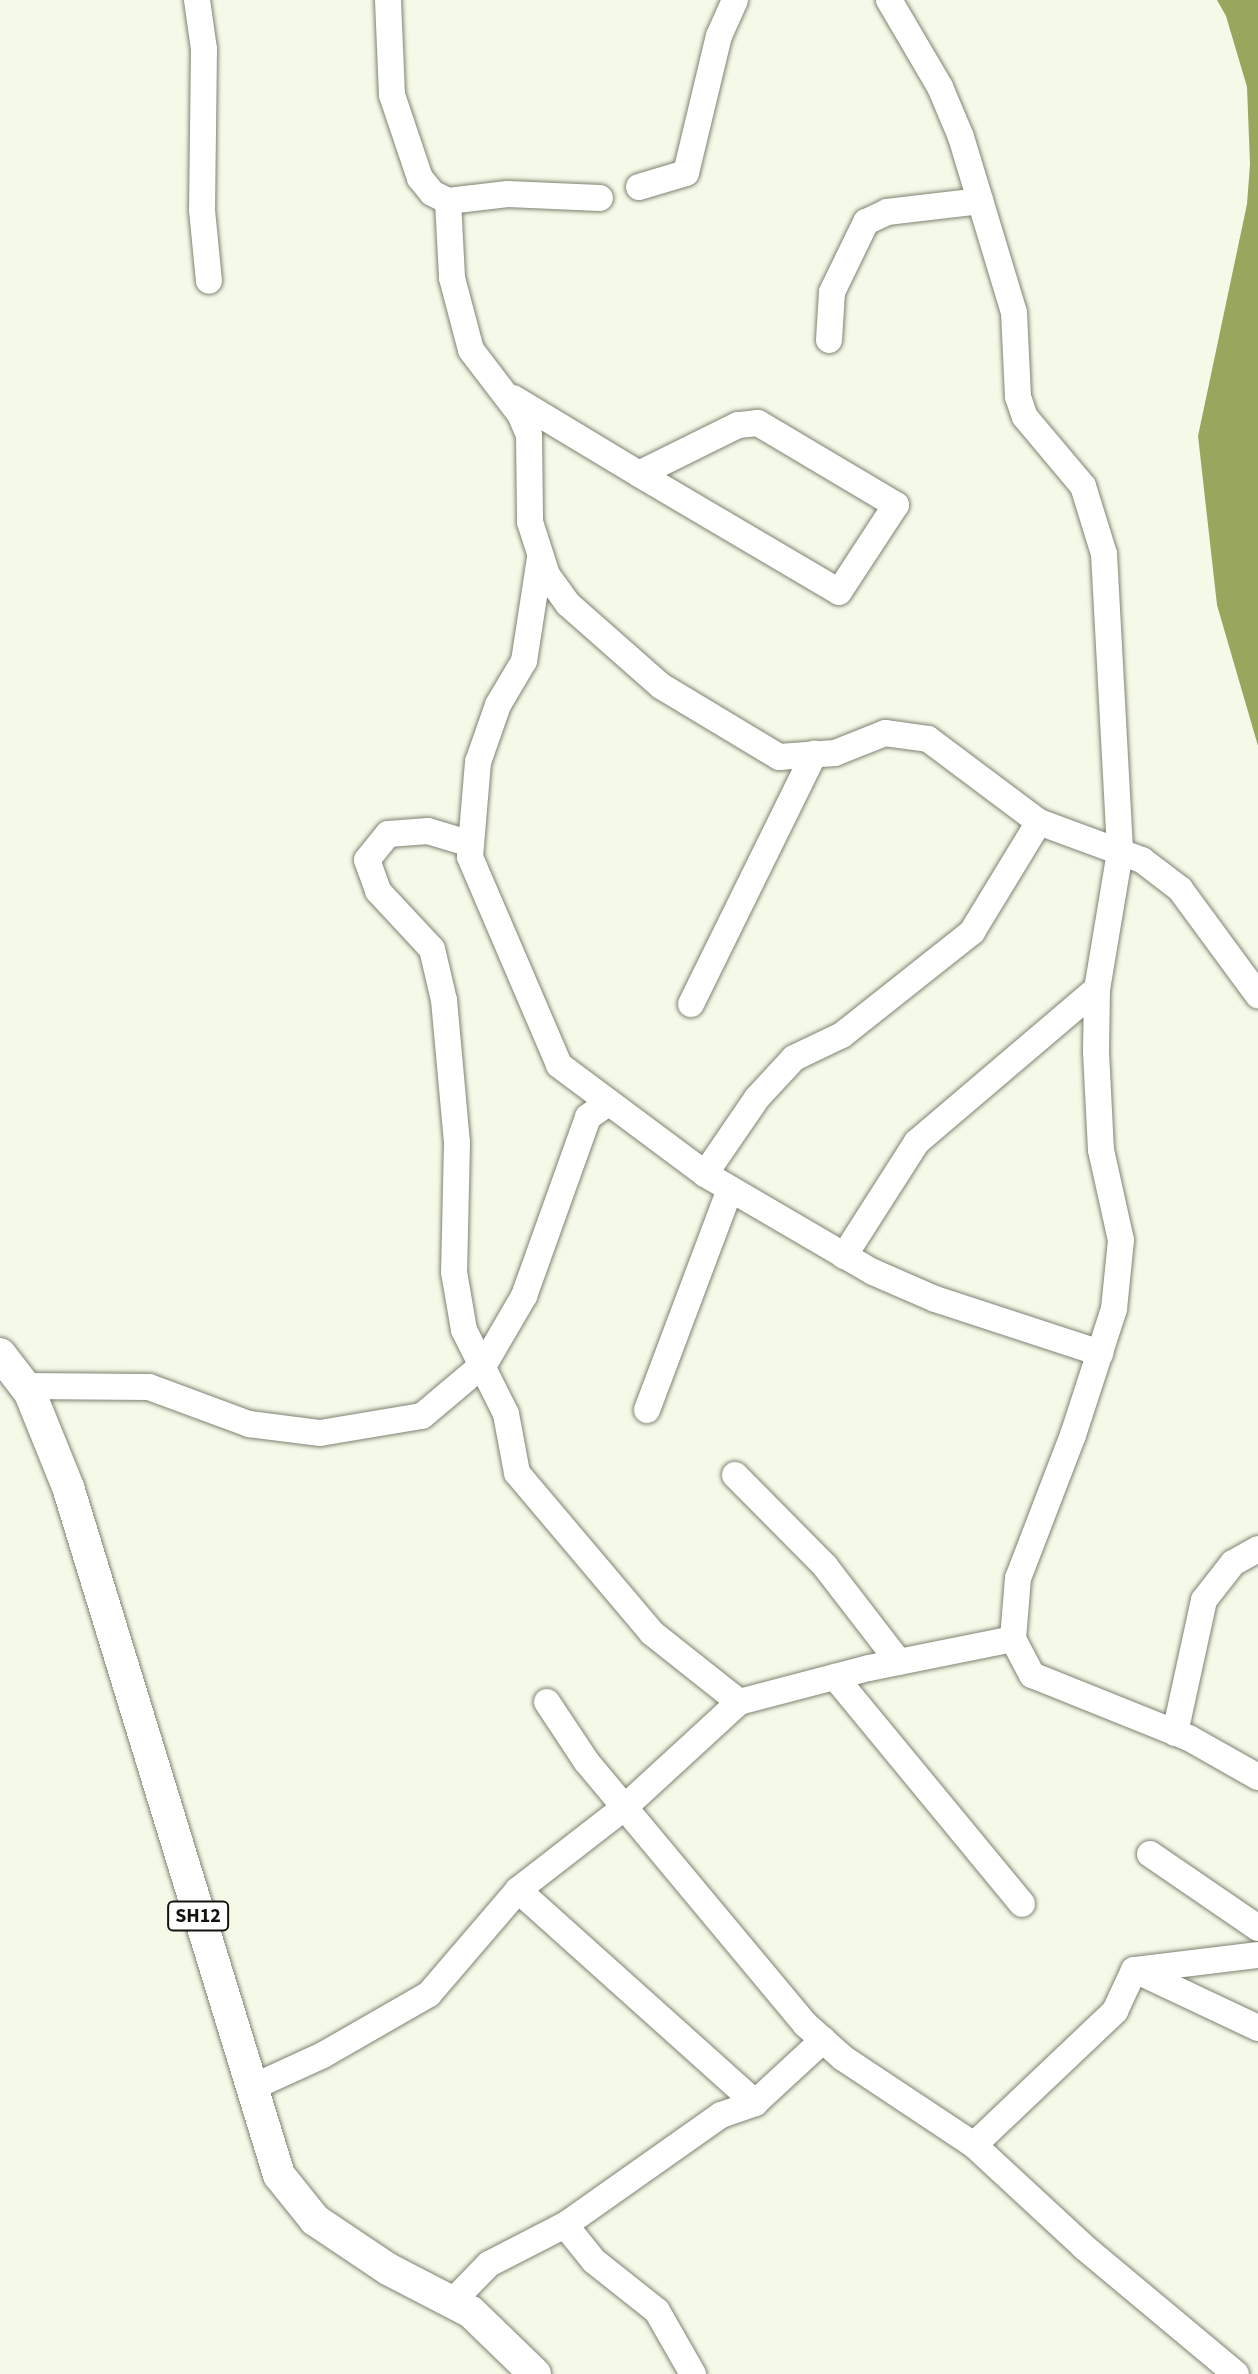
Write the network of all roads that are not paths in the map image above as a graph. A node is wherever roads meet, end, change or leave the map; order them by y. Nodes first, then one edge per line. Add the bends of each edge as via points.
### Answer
1 (197, 0) edge
2 (387, 0) edge
3 (735, 0) edge
4 (889, 0) edge
5 (639, 187) dead end
6 (600, 198) dead end
7 (448, 201) junction
8 (980, 201) junction
9 (209, 281) dead end
10 (829, 340) dead end
11 (504, 393) junction
12 (639, 474) junction
13 (540, 558) junction
14 (814, 754) junction
15 (1039, 822) junction
16 (471, 844) junction
17 (1120, 852) junction
18 (1097, 989) junction
19 (1258, 995) edge
20 (691, 1004) dead end
21 (608, 1103) junction
22 (705, 1174) junction
23 (730, 1189) junction
24 (844, 1256) junction
25 (1100, 1353) junction
26 (0, 1354) edge
27 (485, 1363) junction
28 (25, 1386) junction
29 (647, 1410) dead end
30 (735, 1475) dead end
31 (1258, 1549) edge
32 (1013, 1639) junction
33 (899, 1662) junction
34 (835, 1677) junction
35 (547, 1702) dead end
36 (739, 1702) junction
37 (1175, 1733) junction
38 (1258, 1777) edge
39 (625, 1807) junction
40 (1150, 1854) dead end
41 (518, 1890) junction
42 (1022, 1904) dead end
43 (1258, 1928) edge
44 (1258, 1955) edge
45 (1134, 1970) junction
46 (1258, 2028) edge
47 (823, 2040) junction
48 (251, 2088) junction
49 (755, 2103) junction
50 (974, 2145) junction
51 (565, 2225) junction
52 (452, 2302) junction
53 (535, 2374) edge
54 (693, 2374) edge
55 (1236, 2374) edge

1 - 9 street via 204,49 202,210
2 - 7 street via 392,95 420,178
3 - 5 street via 719,36 686,173
4 - 8 street via 947,102
6 - 7 street via 508,194
7 - 11 street via 452,278 462,321 476,360
8 - 10 street via 887,212 866,222 832,292
8 - 17 street via 1018,329 1022,407 1034,432 1083,486 1101,536
11 - 12 street
11 - 13 street via 520,414 531,444 529,514
12 - 12 street via 738,425 758,423 896,505 839,592
13 - 14 street via 568,604 661,686 779,757
13 - 16 street via 524,661 498,705 478,762
14 - 15 street via 835,753 885,733 928,739
14 - 20 street
15 - 17 street
15 - 22 street via 972,932 842,1035 794,1058 757,1098
16 - 21 street via 470,857 559,1065
16 - 27 street via 428,831 388,834 367,860 378,891 432,949 444,1000 457,1143 454,1272 464,1330
17 - 18 street
17 - 19 street via 1142,860 1180,889
18 - 24 street via 917,1142
18 - 25 street via 1101,1150 1121,1240 1114,1309
21 - 22 street
21 - 27 street via 588,1117 524,1296
22 - 23 street
23 - 24 street
23 - 29 street
24 - 25 street via 935,1299
25 - 32 street via 1018,1578
26 - 28 main road, SH12
27 - 28 street via 422,1416 320,1433 249,1424 149,1387
27 - 36 street via 506,1414 517,1473 652,1633
28 - 48 main road, SH12 via 68,1487
30 - 33 street via 825,1566
31 - 37 street via 1233,1563 1204,1600
32 - 33 street
32 - 37 street via 1032,1675
33 - 34 street
34 - 36 street
34 - 42 street
35 - 39 street
36 - 39 street
37 - 38 street
39 - 41 street
39 - 47 street
40 - 43 street
41 - 48 street via 429,1994 323,2055
41 - 49 street
44 - 45 street
45 - 46 street
45 - 50 street via 1115,2011
47 - 49 street
47 - 50 street
48 - 52 main road, SH12 via 279,2175 315,2220 388,2269
49 - 51 street via 721,2115
50 - 55 street via 1129,2287
51 - 52 street via 489,2264
51 - 54 street via 594,2261 657,2311
52 - 53 main road, SH12 via 471,2312

